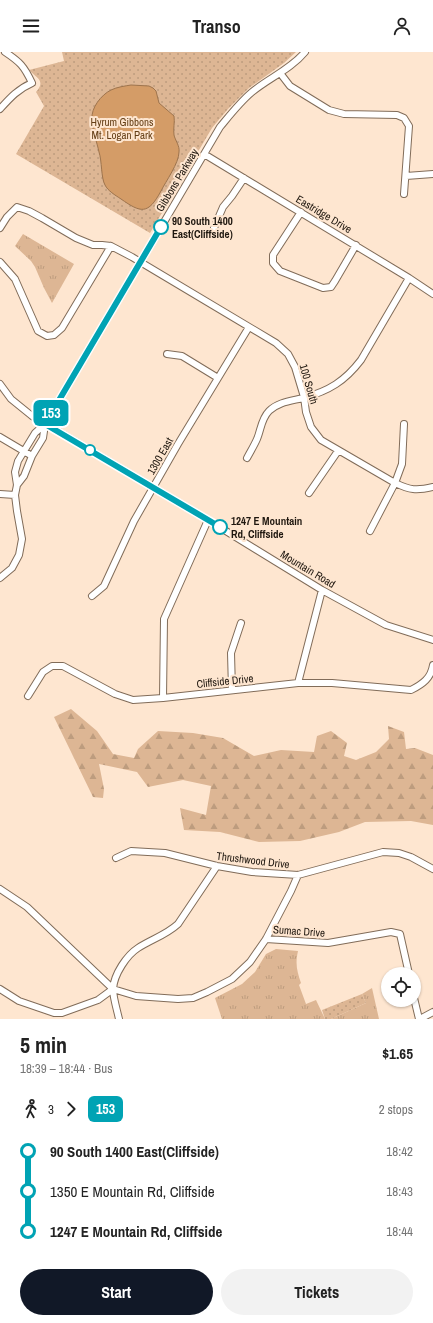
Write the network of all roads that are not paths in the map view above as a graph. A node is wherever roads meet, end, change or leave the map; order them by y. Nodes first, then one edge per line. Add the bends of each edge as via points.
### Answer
1 (5, 52) edge
2 (305, 52) edge
3 (280, 73) junction
4 (0, 109) edge
5 (204, 154) junction
6 (433, 174) edge
7 (406, 176) junction
8 (244, 178) junction
9 (404, 194) dead end
10 (301, 212) junction
11 (0, 228) edge
12 (214, 228) dead end
13 (356, 245) junction
14 (111, 246) junction
15 (0, 262) edge
16 (140, 262) junction
17 (409, 278) junction
18 (433, 294) edge
19 (249, 327) junction
20 (167, 354) dead end
21 (218, 378) junction
22 (0, 384) edge
23 (304, 397) junction
24 (45, 424) junction
25 (404, 424) dead end
26 (0, 437) edge
27 (24, 451) junction
28 (338, 451) junction
29 (32, 456) junction
30 (247, 458) dead end
31 (395, 483) junction
32 (17, 485) junction
33 (153, 487) junction
34 (433, 487) edge
35 (309, 493) dead end
36 (0, 494) edge
37 (15, 495) junction
38 (208, 520) junction
39 (370, 531) dead end
40 (0, 578) edge
41 (322, 590) junction
42 (92, 596) dead end
43 (241, 623) dead end
44 (433, 640) edge
45 (433, 665) edge
46 (298, 683) junction
47 (232, 690) junction
48 (28, 696) dead end
49 (162, 698) junction
50 (116, 858) dead end
51 (216, 866) junction
52 (433, 869) edge
53 (298, 875) junction
54 (0, 889) edge
55 (266, 939) junction
56 (407, 967) edge
57 (0, 989) edge
58 (113, 989) junction
59 (416, 1007) edge
60 (433, 1012) edge
61 (53, 1016) edge
62 (119, 1019) edge
63 (419, 1019) edge

1 - 4 street via 20,62 32,83 12,95
2 - 3 street, Gibbons Parkway
3 - 5 street, Gibbons Parkway via 252,92 231,114
3 - 7 street via 290,86 329,110 344,114 397,115 404,118 409,126
5 - 8 street, Eastridge Drive
5 - 16 street, Gibbons Parkway
6 - 7 street
7 - 9 street
8 - 10 street, Eastridge Drive
8 - 12 street via 223,207
10 - 13 street, Eastridge Drive
10 - 13 street via 273,254 273,263 280,271 322,288 331,287
11 - 14 street via 17,207 29,211 76,238 93,245
13 - 17 street, Eastridge Drive
14 - 15 street via 62,328 54,335 48,336 38,331 15,278
14 - 16 street, 100 South
16 - 19 street, 100 South
16 - 24 street, Gibbons Parkway
17 - 18 street, Eastridge Drive
17 - 23 street via 352,372 327,389
19 - 21 street, 1300 East
19 - 23 street, 100 South via 276,343 288,354 295,367
20 - 21 street via 182,356
21 - 33 street, 1300 East
22 - 24 street, Mountain Road via 11,399
23 - 28 street, 100 South via 311,427 321,440
23 - 30 street via 278,404 269,411 261,423 257,439
24 - 27 street via 35,433
24 - 29 street via 43,438
24 - 33 street, Mountain Road
25 - 31 street via 402,464
26 - 27 street
27 - 29 street
27 - 32 street via 15,472
28 - 31 street, 100 South
28 - 35 street
29 - 32 street via 24,476
31 - 34 street, 100 South via 408,489
31 - 39 street
32 - 37 street
33 - 38 street, Mountain Road
33 - 42 street, 1300 East via 104,586
36 - 37 street
37 - 40 street via 22,539 19,555 12,568
38 - 41 street, Mountain Road
38 - 49 street via 164,619
41 - 44 street, Mountain Road via 386,625
41 - 46 street
43 - 47 street via 231,652
45 - 46 street, Cliffside Drive via 431,673 422,684 411,690 332,683
46 - 47 street, Cliffside Drive
47 - 49 street, Cliffside Drive
48 - 49 street, Cliffside Drive via 43,672 52,666 63,666 115,694 133,700
50 - 51 street, Thrushwood Drive via 131,851 165,853
51 - 53 street, Thrushwood Drive via 252,872
51 - 58 street via 178,924 171,931 128,956 118,972
52 - 53 street, Thrushwood Drive via 411,857 383,852
53 - 55 street
54 - 58 street via 27,907
55 - 56 street, Sumac Drive via 328,943 391,932 400,934
55 - 58 street, Sumac Drive via 250,962 232,979 193,998 136,996
57 - 61 street
58 - 61 street via 98,1000
58 - 62 street
59 - 63 street
60 - 63 street

